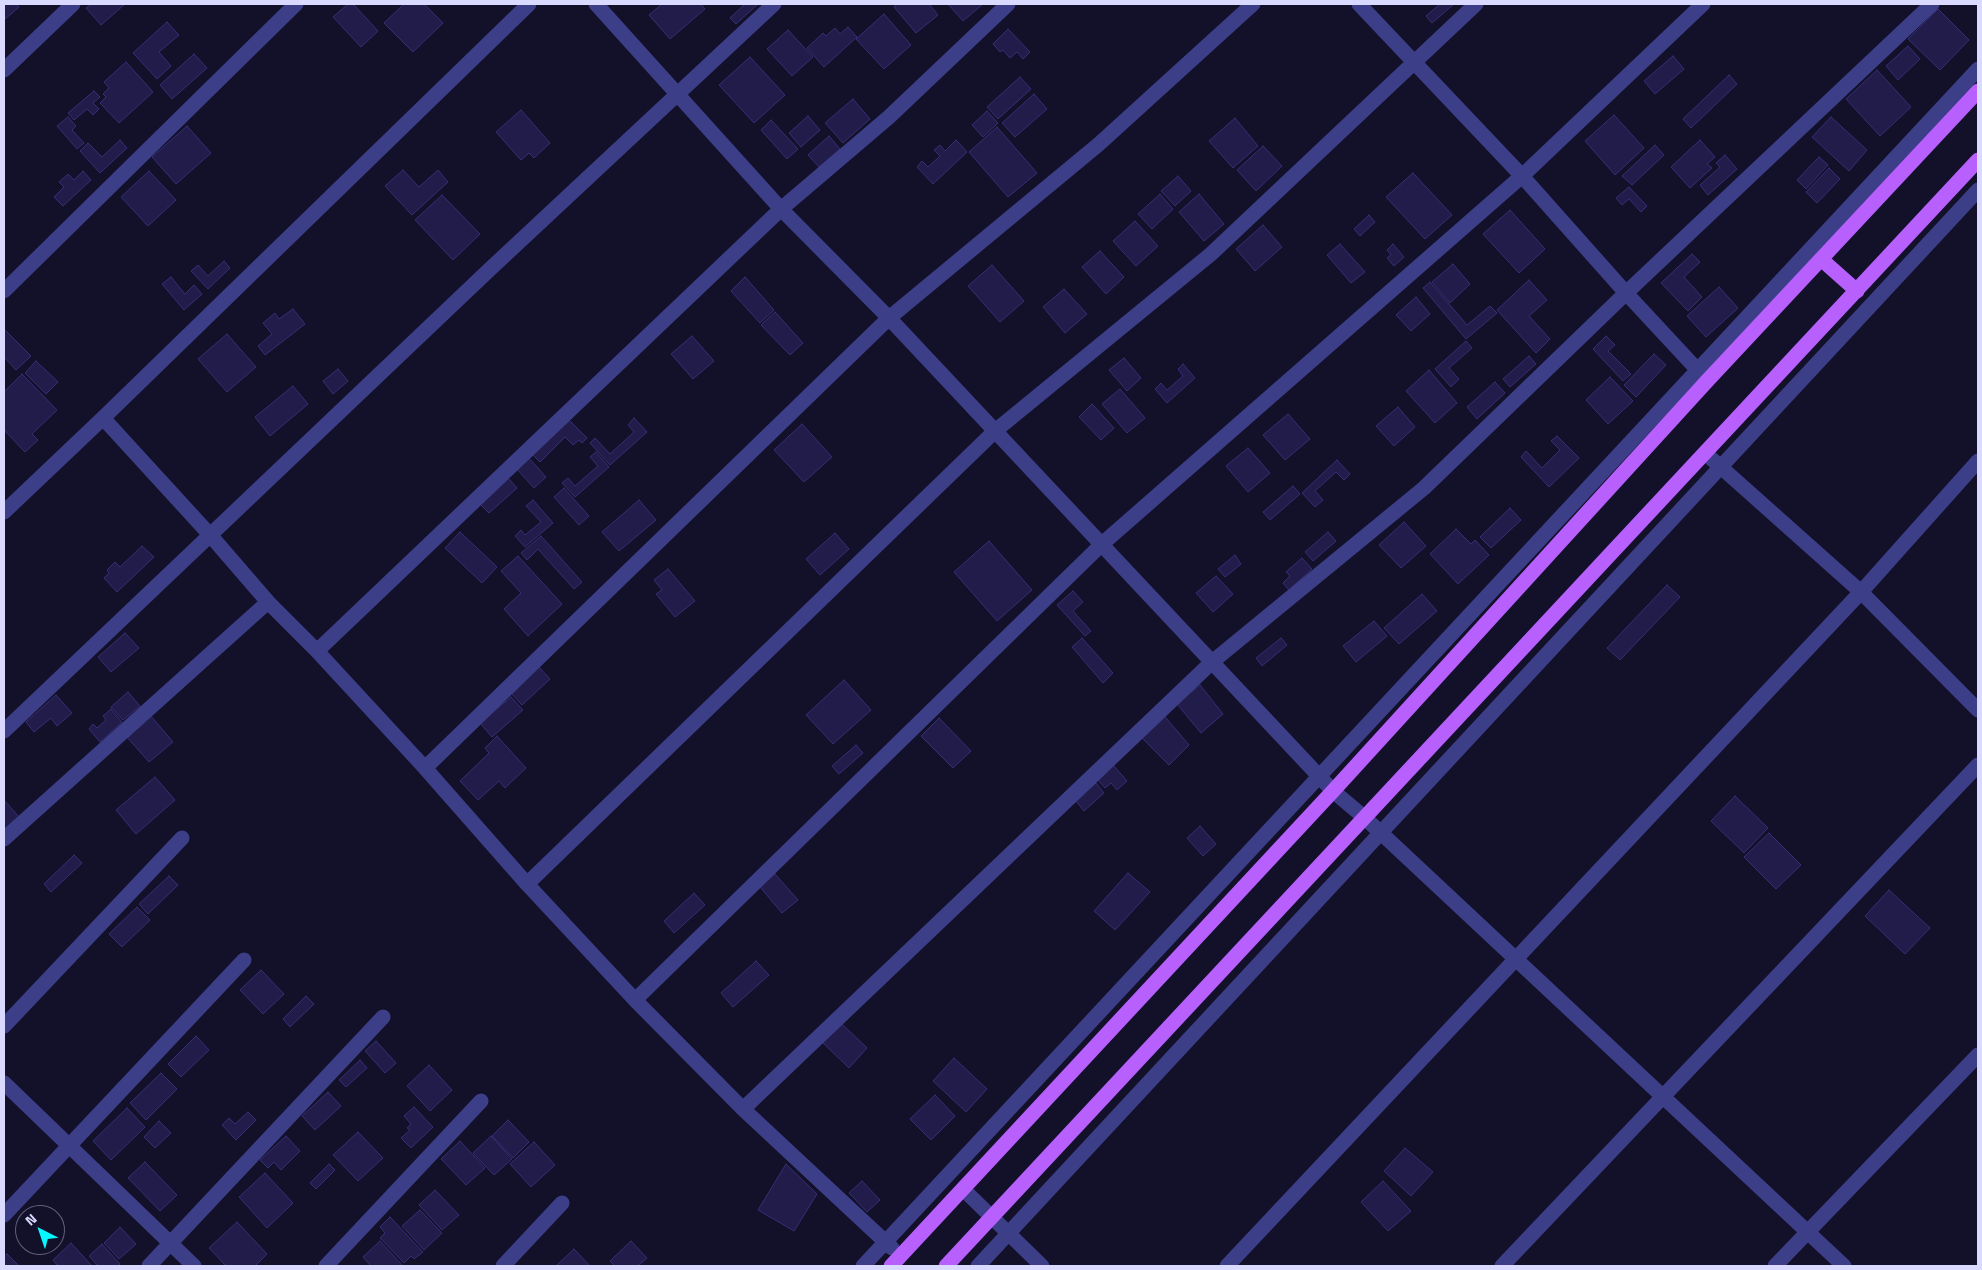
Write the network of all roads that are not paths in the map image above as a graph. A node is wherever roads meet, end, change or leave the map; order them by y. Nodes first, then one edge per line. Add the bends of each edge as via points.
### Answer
1 (73, 4) edge
2 (296, 4) edge
3 (529, 4) edge
4 (596, 4) edge
5 (774, 4) edge
6 (1008, 4) edge
7 (1253, 4) edge
8 (1359, 4) edge
9 (1476, 4) edge
10 (1703, 4) edge
11 (1932, 4) edge
12 (1414, 62) junction
13 (1978, 69) edge
14 (4, 70) edge
15 (1978, 91) edge
16 (677, 94) junction
17 (1978, 160) edge
18 (1522, 176) junction
19 (1978, 190) edge
20 (781, 209) junction
21 (1821, 259) junction
22 (4, 291) edge
23 (1857, 291) junction
24 (1626, 293) junction
25 (889, 318) junction
26 (1702, 376) junction
27 (103, 418) junction
28 (995, 431) junction
29 (1705, 453) junction
30 (1978, 461) edge
31 (1720, 468) junction
32 (4, 512) edge
33 (211, 536) junction
34 (1102, 544) junction
35 (1862, 592) junction
36 (268, 602) junction
37 (316, 651) junction
38 (1212, 662) junction
39 (1978, 710) edge
40 (4, 731) edge
41 (1978, 765) edge
42 (425, 768) junction
43 (1319, 776) junction
44 (1333, 791) junction
45 (1365, 818) junction
46 (1381, 833) junction
47 (182, 838) dead end
48 (4, 839) edge
49 (527, 884) junction
50 (244, 960) dead end
51 (1515, 960) junction
52 (635, 1000) junction
53 (383, 1017) dead end
54 (4, 1026) edge
55 (1978, 1055) edge
56 (4, 1083) edge
57 (1663, 1097) junction
58 (481, 1101) dead end
59 (743, 1109) junction
60 (69, 1146) junction
61 (963, 1189) junction
62 (562, 1203) dead end
63 (4, 1215) edge
64 (992, 1217) junction
65 (1808, 1231) junction
66 (1009, 1233) junction
67 (886, 1242) junction
68 (170, 1243) junction
69 (896, 1261) edge
70 (148, 1266) edge
71 (194, 1266) edge
72 (326, 1266) edge
73 (503, 1266) edge
74 (863, 1266) edge
75 (946, 1266) edge
76 (978, 1266) edge
77 (1042, 1266) edge
78 (1227, 1266) edge
79 (1502, 1266) edge
80 (1775, 1266) edge
81 (1844, 1266) edge

1 - 14 street
2 - 22 street
3 - 27 street
4 - 16 street
5 - 16 street
6 - 20 street via 889,117
7 - 25 street via 1099,144
8 - 12 street
9 - 12 street
10 - 18 street
11 - 24 street
12 - 18 street
12 - 28 street via 1211,254
13 - 26 street
15 - 21 main road
16 - 20 street
16 - 33 street
17 - 23 main road
18 - 24 street
18 - 34 street
19 - 31 street
20 - 25 street
20 - 37 street
21 - 23 main road
21 - 26 main road
23 - 29 main road
24 - 26 street
24 - 38 street via 1424,488
25 - 28 street
25 - 42 street
26 - 43 street
26 - 44 main road
27 - 32 street
27 - 33 street
28 - 34 street
28 - 49 street
29 - 31 street
29 - 45 main road
30 - 35 street
31 - 35 street
31 - 46 street
33 - 36 street
33 - 40 street
34 - 38 street
34 - 52 street
35 - 39 street
35 - 51 street
36 - 37 street
36 - 48 street
37 - 42 street
38 - 43 street
38 - 59 street
41 - 57 street
42 - 49 street
43 - 44 street
43 - 67 street
44 - 45 street
44 - 61 main road
45 - 46 street
45 - 64 main road
46 - 51 street
46 - 66 street
47 - 54 street
49 - 52 street
50 - 60 street
51 - 57 street
51 - 78 street
52 - 59 street
53 - 68 street
55 - 65 street
56 - 60 street
57 - 65 street
57 - 79 street
58 - 72 street
59 - 67 street
60 - 63 street
60 - 68 street
61 - 64 street
61 - 69 main road
62 - 73 street
64 - 66 street
64 - 75 main road
65 - 80 street
65 - 81 street
66 - 76 street
66 - 77 street
67 - 69 street
67 - 74 street
68 - 70 street
68 - 71 street

